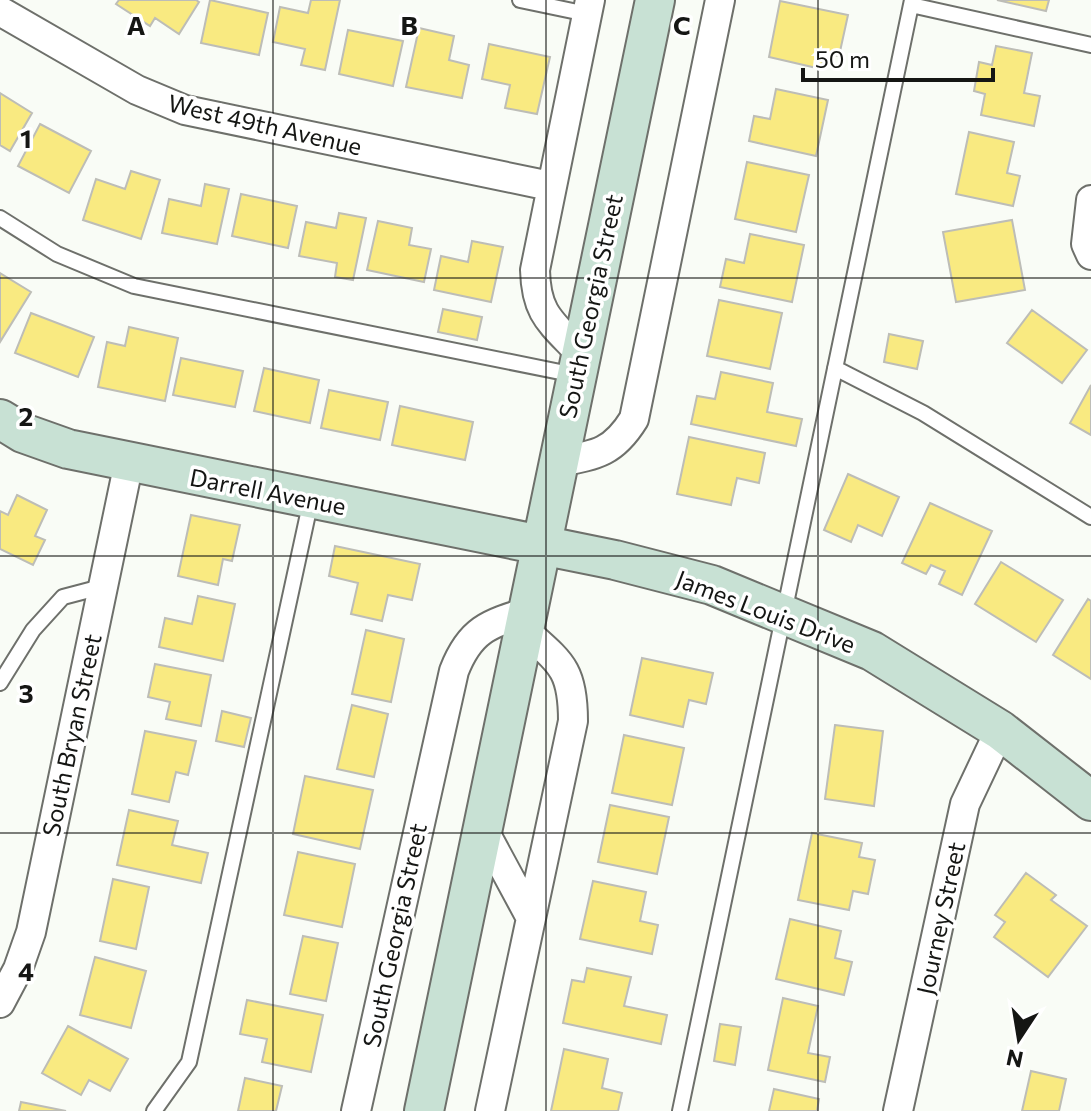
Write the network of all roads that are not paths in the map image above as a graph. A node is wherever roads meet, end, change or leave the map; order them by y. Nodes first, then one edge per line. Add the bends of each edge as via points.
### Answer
1 (520, 0) edge
2 (655, 0) edge
3 (720, 0) edge
4 (912, 3) edge
5 (589, 7) edge
6 (0, 11) edge
7 (1091, 45) edge
8 (550, 186) junction
9 (1091, 200) edge
10 (0, 218) edge
11 (1091, 255) edge
12 (578, 364) junction
13 (835, 368) junction
14 (0, 419) edge
15 (129, 462) junction
16 (558, 462) junction
17 (311, 499) junction
18 (1091, 517) edge
19 (541, 546) junction
20 (101, 587) junction
21 (784, 612) junction
22 (526, 621) junction
23 (0, 683) edge
24 (1000, 730) junction
25 (1091, 801) edge
26 (483, 829) junction
27 (531, 918) junction
28 (0, 1003) edge
29 (154, 1111) edge
30 (356, 1111) edge
31 (424, 1111) edge
32 (490, 1111) edge
33 (680, 1111) edge
34 (898, 1111) edge

1 - 5 lane
2 - 12 main road, South Georgia Street
3 - 16 street via 634,419 621,438 597,455
4 - 7 lane
4 - 13 lane
5 - 8 street
6 - 8 street, West 49th Avenue via 137,90 185,110
8 - 12 street via 535,270 536,298
9 - 11 street via 1086,244
10 - 12 lane via 57,254 134,286
12 - 16 main road, South Georgia Street
13 - 18 lane via 923,413
13 - 21 lane
14 - 15 main road, Darrell Avenue via 68,449
15 - 17 main road, Darrell Avenue
15 - 20 street, South Bryan Street
16 - 19 main road, South Georgia Street
17 - 19 main road, Darrell Avenue
17 - 29 lane via 189,1062
19 - 21 main road, James Louis Drive via 712,585
19 - 22 main road, South Georgia Street
20 - 23 lane via 63,597 33,630
20 - 28 street, South Bryan Street via 31,932
21 - 24 main road, James Louis Drive via 872,651
21 - 33 lane
22 - 26 main road, South Georgia Street
22 - 27 street via 564,666 573,697 573,721
22 - 30 street, South Georgia Street via 486,625 462,649 454,671
24 - 25 main road, James Louis Drive
24 - 34 street, Journey Street via 965,804
26 - 27 street
26 - 31 main road, South Georgia Street
27 - 32 street

